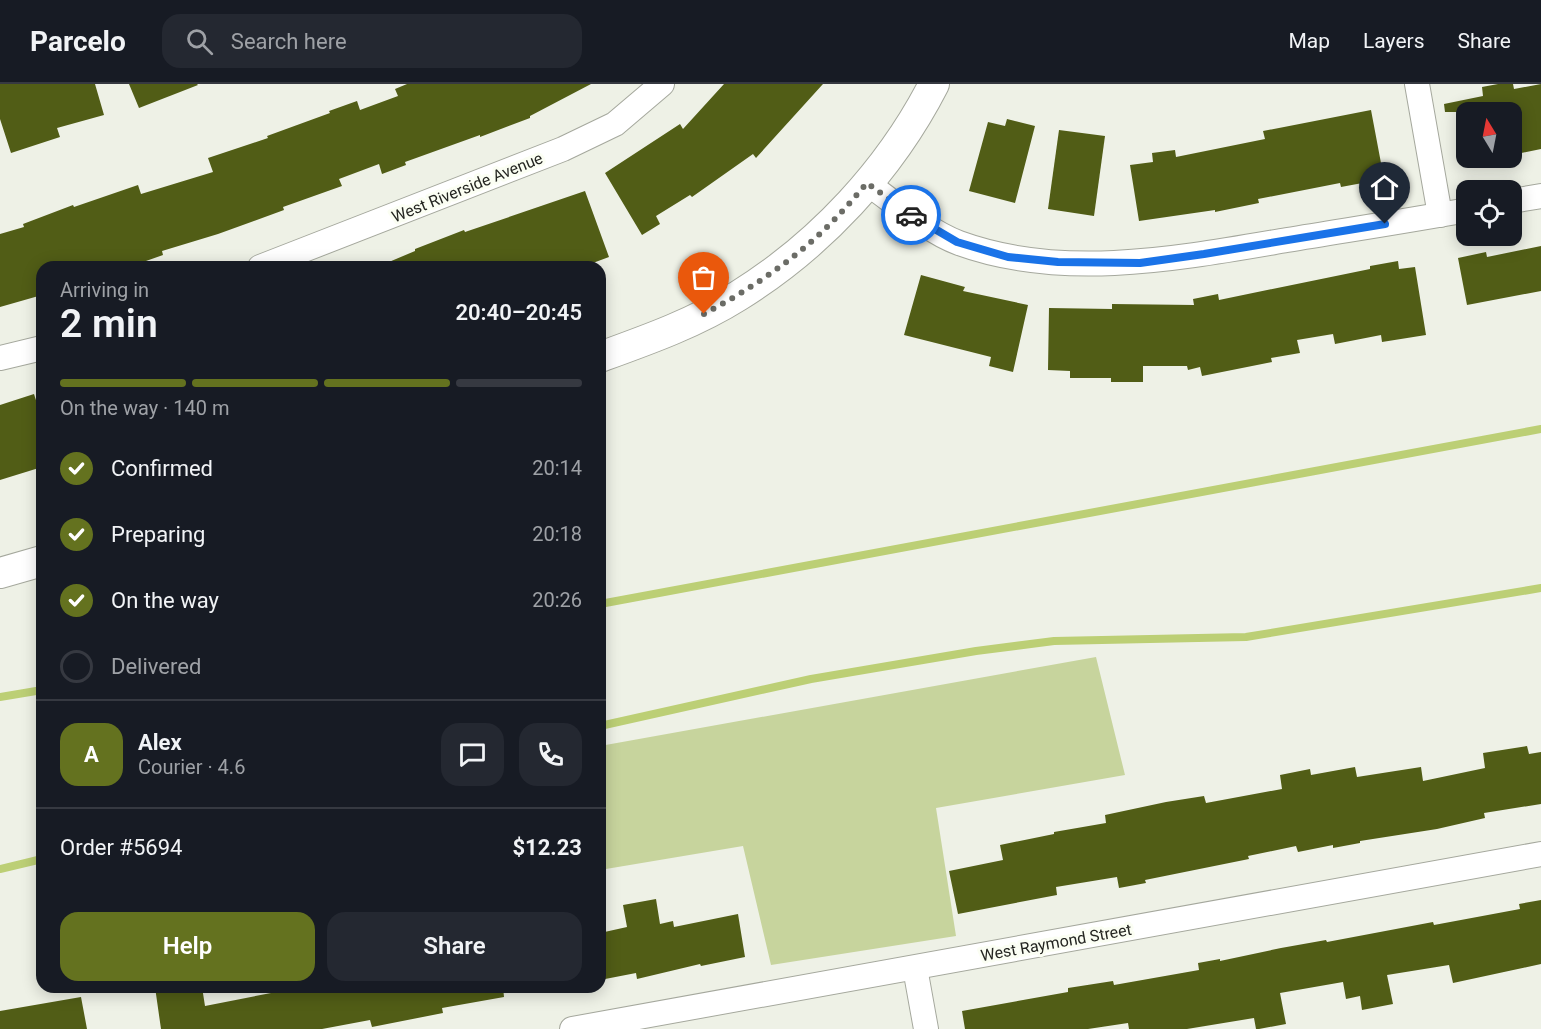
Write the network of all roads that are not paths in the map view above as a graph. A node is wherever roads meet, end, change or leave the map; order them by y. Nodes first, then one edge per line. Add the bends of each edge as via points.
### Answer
1 (662, 84) edge
2 (934, 84) edge
3 (1417, 84) edge
4 (867, 183) junction
5 (1541, 196) edge
6 (1522, 199) edge
7 (1456, 212) edge
8 (1440, 215) junction
9 (275, 261) edge
10 (36, 349) edge
11 (606, 355) edge
12 (0, 358) edge
13 (36, 563) edge
14 (0, 573) edge
15 (1541, 854) edge
16 (915, 968) junction
17 (618, 1025) edge
18 (572, 1029) edge
19 (926, 1029) edge

1 - 9 street, West Riverside Avenue via 615,124 563,149
2 - 4 street via 905,134
3 - 8 street
4 - 8 street via 957,242 1008,257 1058,262 1140,263
4 - 11 street via 798,253 738,296 671,331
5 - 6 street
7 - 8 street
10 - 12 street
13 - 14 street
15 - 16 street, West Raymond Street
16 - 17 street, West Raymond Street
16 - 19 street
17 - 18 street, West Raymond Street

